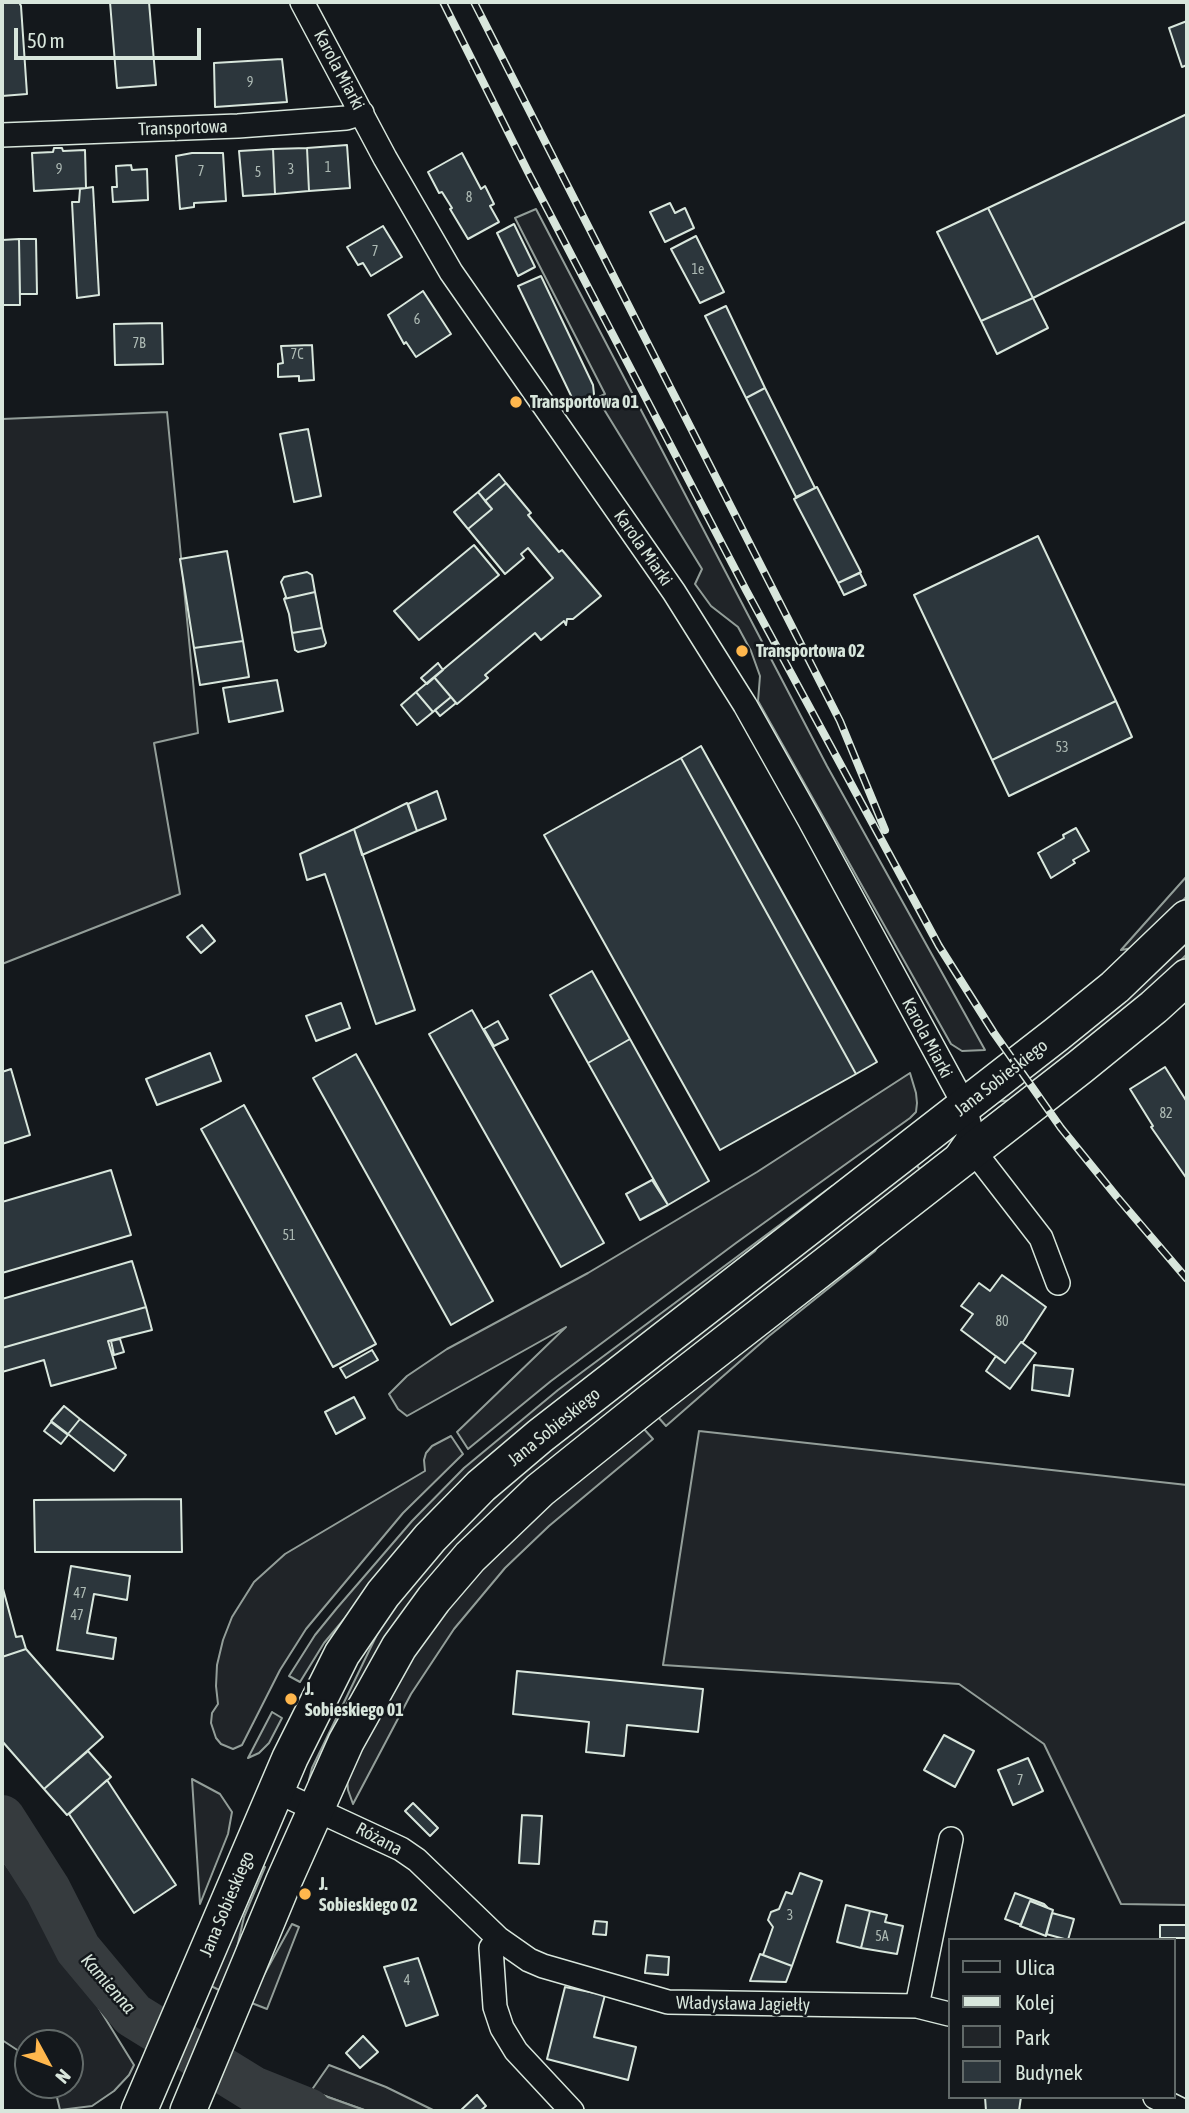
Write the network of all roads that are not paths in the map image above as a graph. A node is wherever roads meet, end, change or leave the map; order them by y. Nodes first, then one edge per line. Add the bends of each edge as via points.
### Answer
1 (302, 2) edge
2 (362, 113) junction
3 (2, 135) edge
4 (1187, 918) edge
5 (1187, 976) edge
6 (1050, 1091) junction
7 (965, 1106) junction
8 (973, 1150) junction
9 (935, 1180) junction
10 (1058, 1283) dead end
11 (276, 1791) junction
12 (316, 1809) junction
13 (951, 1839) dead end
14 (499, 1939) junction
15 (917, 2006) junction
16 (948, 2014) edge
17 (1159, 2099) edge
18 (191, 2102) edge
19 (138, 2111) edge
20 (572, 2111) edge
21 (1183, 2111) edge

1 - 2 street, Karola Miarki
2 - 3 street, Transportowa via 239,126
2 - 7 street, Karola Miarki via 452,272 674,592 745,705
4 - 7 main road, Jana Sobieskiego via 1115,987
5 - 6 main road
6 - 7 street via 1002,1112
6 - 8 main road
7 - 9 street, Karola Miarki via 970,1127 967,1140
7 - 11 main road, Jana Sobieskiego via 481,1486 407,1564 360,1625
8 - 9 main road
8 - 10 street via 1041,1238
9 - 12 main road via 540,1490 470,1557 399,1647
11 - 12 street, Różana
11 - 19 main road, Jana Sobieskiego
12 - 14 street, Różana via 417,1860
12 - 18 main road
13 - 15 street
14 - 15 street, Władysława Jagiełły via 543,1966 667,2002
14 - 20 street via 491,1948 495,2007 502,2028 516,2051
15 - 16 street, Władysława Jagiełły
17 - 21 street

